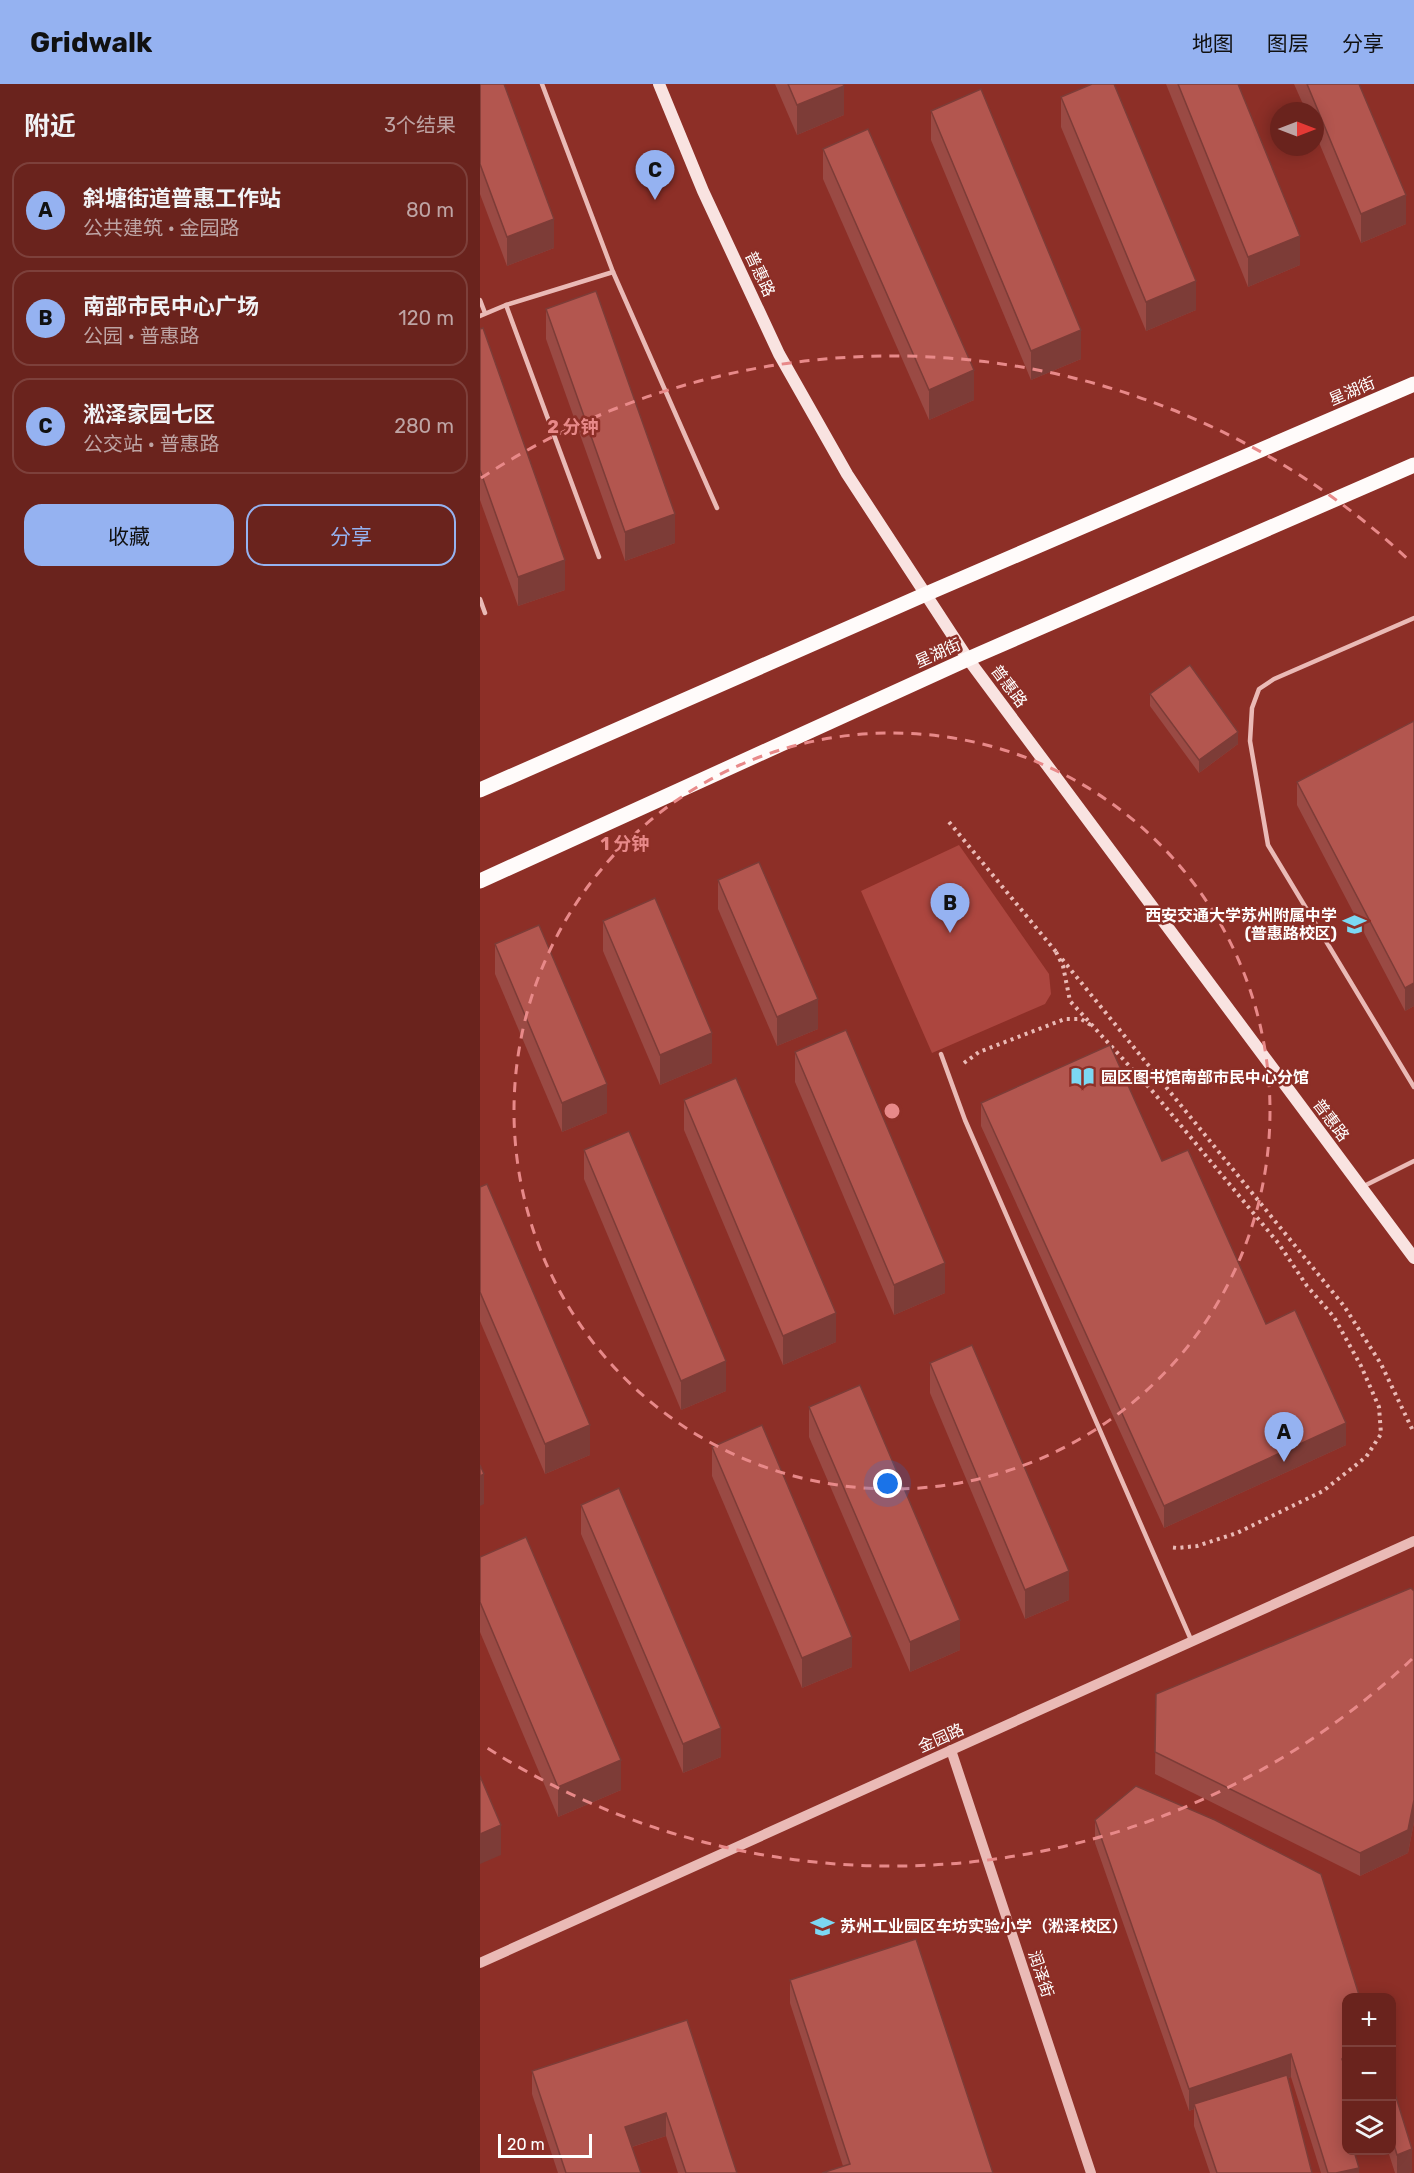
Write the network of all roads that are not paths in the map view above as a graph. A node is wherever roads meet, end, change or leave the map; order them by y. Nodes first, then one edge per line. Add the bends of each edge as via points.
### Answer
1 (542, 84) edge
2 (659, 84) edge
3 (613, 272) junction
4 (480, 300) edge
5 (506, 305) junction
6 (483, 315) edge
7 (1414, 384) edge
8 (1414, 465) edge
9 (717, 508) dead end
10 (599, 557) dead end
11 (926, 594) junction
12 (480, 599) edge
13 (485, 613) dead end
14 (1414, 618) edge
15 (968, 659) junction
16 (480, 790) edge
17 (480, 881) edge
18 (941, 1054) dead end
19 (1414, 1087) edge
20 (1414, 1161) edge
21 (1361, 1188) junction
22 (1414, 1258) edge
23 (1414, 1541) edge
24 (1192, 1642) junction
25 (951, 1750) junction
26 (480, 1963) edge
27 (1090, 2173) edge

1 - 3 lane
2 - 11 main road, 普惠路 via 779,354 847,474
3 - 5 lane
3 - 9 lane
4 - 6 lane
5 - 6 lane
5 - 10 lane
7 - 11 main road, 星湖街
8 - 15 main road, 星湖街
11 - 15 main road, 普惠路
11 - 16 main road, 星湖街
12 - 13 lane
14 - 19 lane via 1259,689 1252,708 1250,741 1268,845
15 - 17 main road, 星湖街
15 - 21 main road, 普惠路
18 - 24 lane via 965,1120
20 - 21 lane
21 - 22 main road, 普惠路
23 - 24 street, 金园路
24 - 25 street, 金园路
25 - 26 street, 金园路
25 - 27 street, 润泽街

